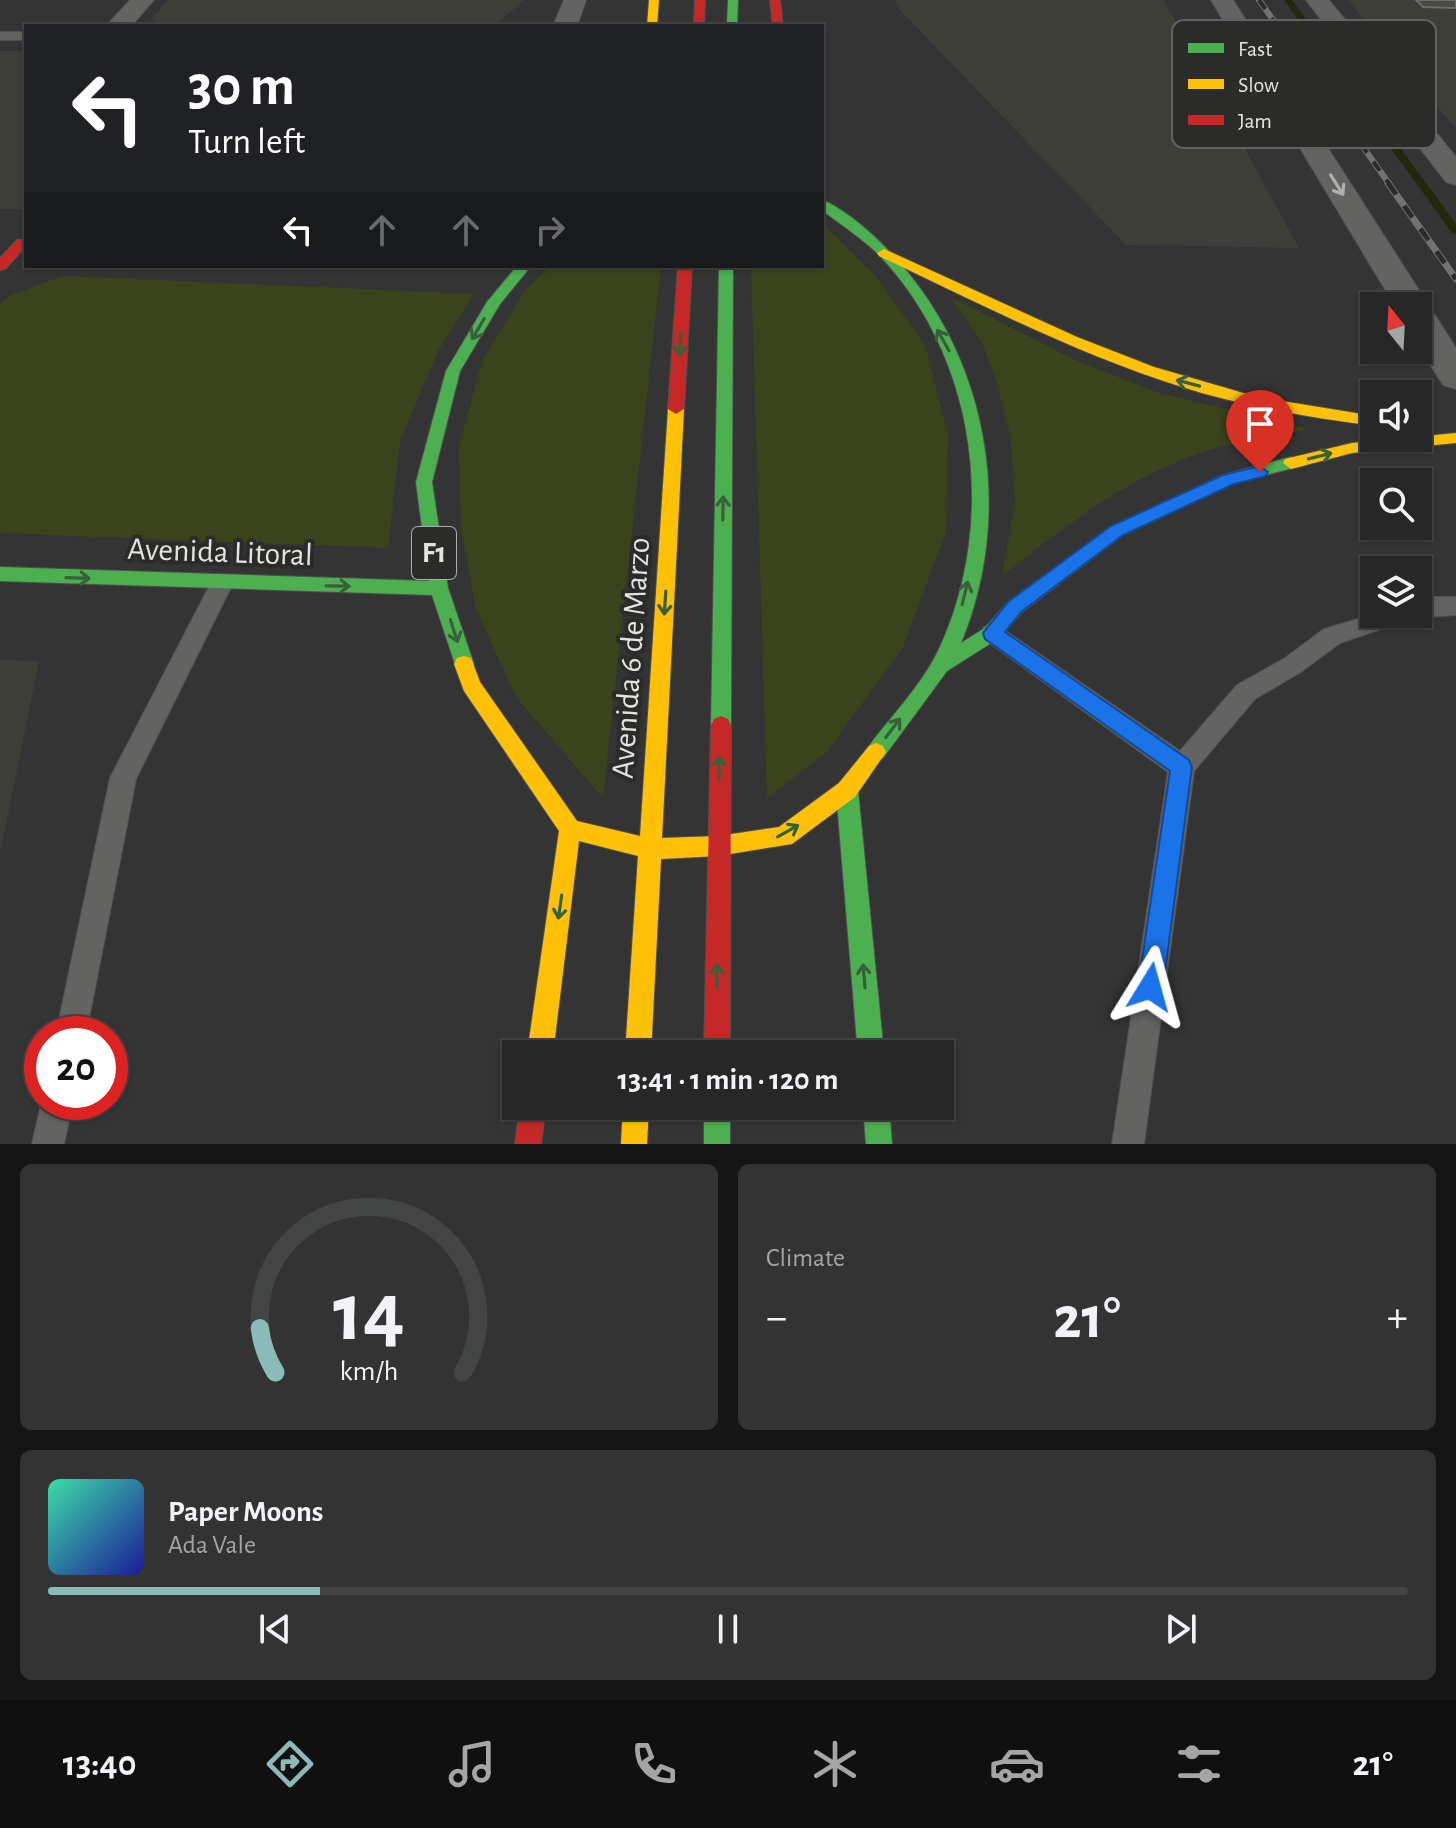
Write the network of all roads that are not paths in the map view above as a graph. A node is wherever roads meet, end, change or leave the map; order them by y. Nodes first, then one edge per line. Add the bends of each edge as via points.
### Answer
1 (143, 0) edge
2 (575, 0) edge
3 (654, 0) edge
4 (700, 0) edge
5 (733, 0) edge
6 (775, 0) edge
7 (1222, 0) edge
8 (1317, 0) edge
9 (1234, 20) edge
10 (1333, 20) edge
11 (120, 24) edge
12 (566, 24) edge
13 (652, 24) edge
14 (699, 24) edge
15 (732, 24) edge
16 (778, 24) edge
17 (0, 36) edge
18 (24, 36) edge
19 (1314, 148) edge
20 (1434, 148) edge
21 (1456, 176) edge
22 (824, 206) edge
23 (0, 242) edge
24 (24, 243) edge
25 (884, 253) junction
26 (0, 266) edge
27 (522, 268) edge
28 (685, 268) edge
29 (726, 268) edge
30 (1403, 292) edge
31 (1432, 338) edge
32 (1456, 377) edge
33 (1360, 419) edge
34 (1432, 428) edge
35 (1456, 431) edge
36 (1456, 438) edge
37 (0, 574) edge
38 (222, 583) junction
39 (439, 588) junction
40 (1432, 606) edge
41 (1456, 606) edge
42 (1360, 628) edge
43 (992, 633) junction
44 (939, 666) junction
45 (1182, 767) junction
46 (847, 790) junction
47 (570, 829) junction
48 (718, 846) junction
49 (650, 849) junction
50 (75, 1016) edge
51 (542, 1040) edge
52 (639, 1040) edge
53 (717, 1040) edge
54 (870, 1040) edge
55 (53, 1120) edge
56 (531, 1120) edge
57 (635, 1120) edge
58 (717, 1120) edge
59 (877, 1120) edge
60 (48, 1144) edge
61 (528, 1144) edge
62 (634, 1144) edge
63 (717, 1144) edge
64 (879, 1144) edge
65 (1128, 1144) edge

1 - 11 street
2 - 12 street
3 - 13 main road
4 - 14 main road
5 - 15 main road
6 - 16 main road
7 -> 9 street
8 - 10 street
17 - 18 lane
19 -> 30 street
20 - 21 street
22 - 25 main road
23 - 24 main road
24 - 26 main road
33 -> 25 main road via 1301,413 1163,376 1078,343
44 -> 25 main road via 954,636 973,561 981,474 972,418 950,354 924,305
27 -> 39 main road, F1 via 494,302 453,371 424,482
28 -> 49 main road, Avenida 6 de Marzo
48 -> 29 main road
31 - 32 street
34 - 35 main road
43 -> 36 main road via 1015,607 1117,531 1229,479 1352,448
37 -> 38 main road, Avenida Litoral
38 -> 39 main road, Avenida Litoral
38 - 50 lane via 123,778
39 -> 47 main road, F1 via 471,685
40 - 41 lane
42 - 45 lane via 1332,636 1246,692
43 - 44 main road
43 - 45 lane
46 -> 44 main road
45 - 65 lane
48 -> 46 main road via 784,837
54 -> 46 main road
47 - 49 main road
47 -> 51 main road
48 - 49 main road
53 -> 48 main road
49 - 52 main road, Avenida 6 de Marzo
55 - 60 lane
56 - 61 main road
57 - 62 main road
58 - 63 main road
59 - 64 main road

